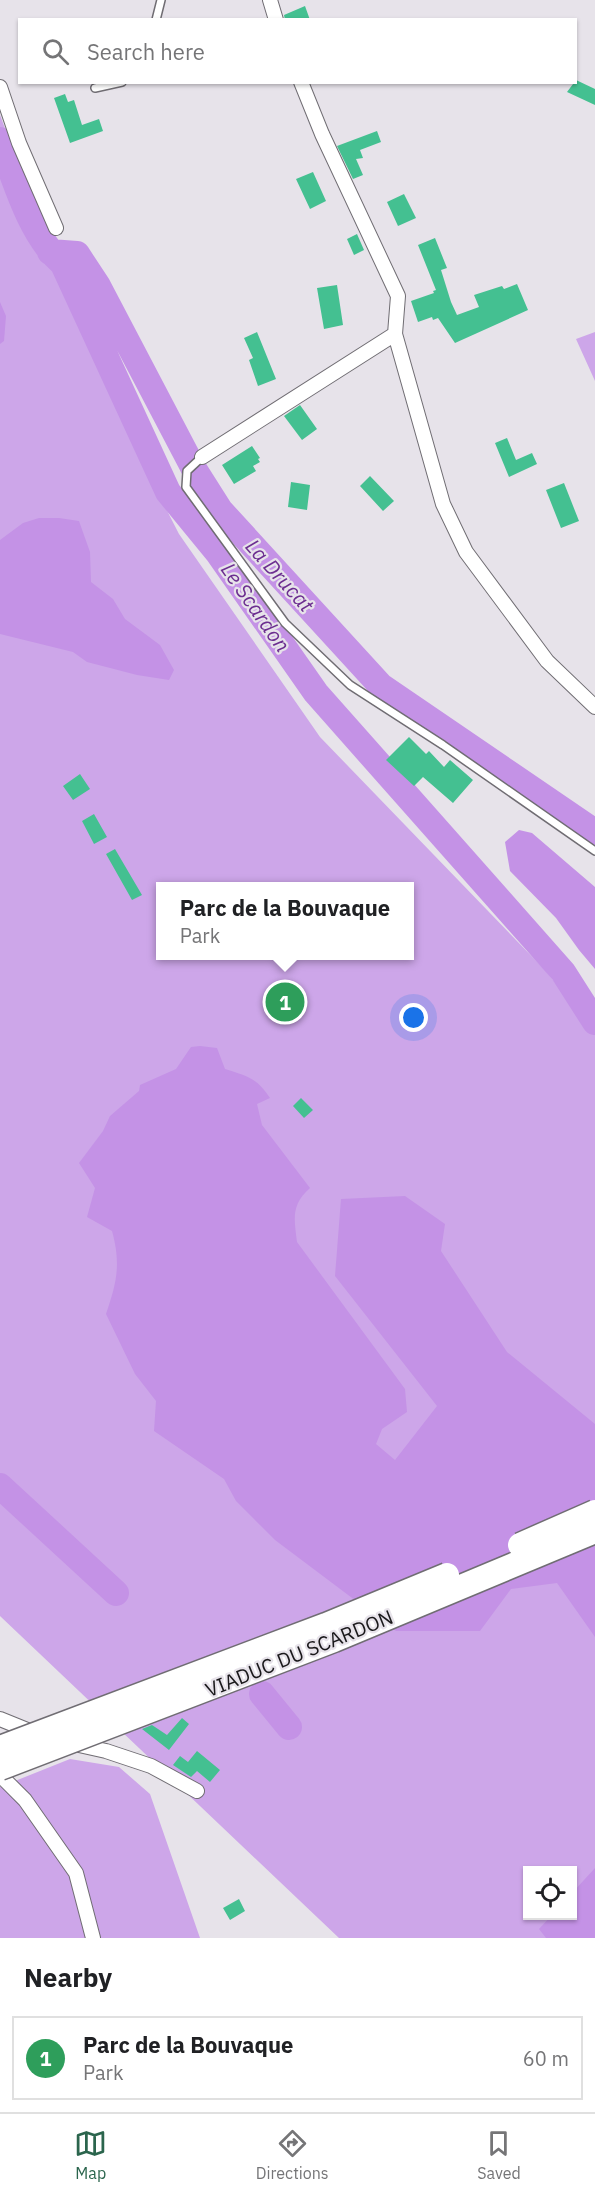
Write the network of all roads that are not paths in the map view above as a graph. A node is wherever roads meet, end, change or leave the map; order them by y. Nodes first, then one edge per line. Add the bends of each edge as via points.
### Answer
1 (161, 0) edge
2 (270, 0) edge
3 (156, 18) edge
4 (275, 18) edge
5 (113, 84) edge
6 (302, 84) edge
7 (0, 87) edge
8 (95, 88) dead end
9 (56, 228) dead end
10 (395, 334) junction
11 (202, 457) joint
12 (595, 707) edge
13 (595, 851) edge
14 (595, 1512) edge
15 (595, 1531) edge
16 (0, 1719) edge
17 (0, 1748) edge
18 (0, 1768) edge
19 (0, 1775) edge
20 (197, 1791) dead end
21 (93, 1938) edge

1 - 3 lane
2 - 4 street
5 - 8 lane
6 - 10 street via 398,296
7 - 9 street via 19,143
10 - 11 street
10 - 12 street via 443,504 466,552 547,661
11 - 13 lane via 187,471 186,487 285,623 350,686 443,745
14 - 17 highway, VIADUC DU SCARDON, bridge via 326,1625
15 - 18 highway, VIADUC DU SCARDON, bridge via 334,1640
16 - 20 street via 44,1736 151,1766
19 - 21 street via 25,1800 76,1873

